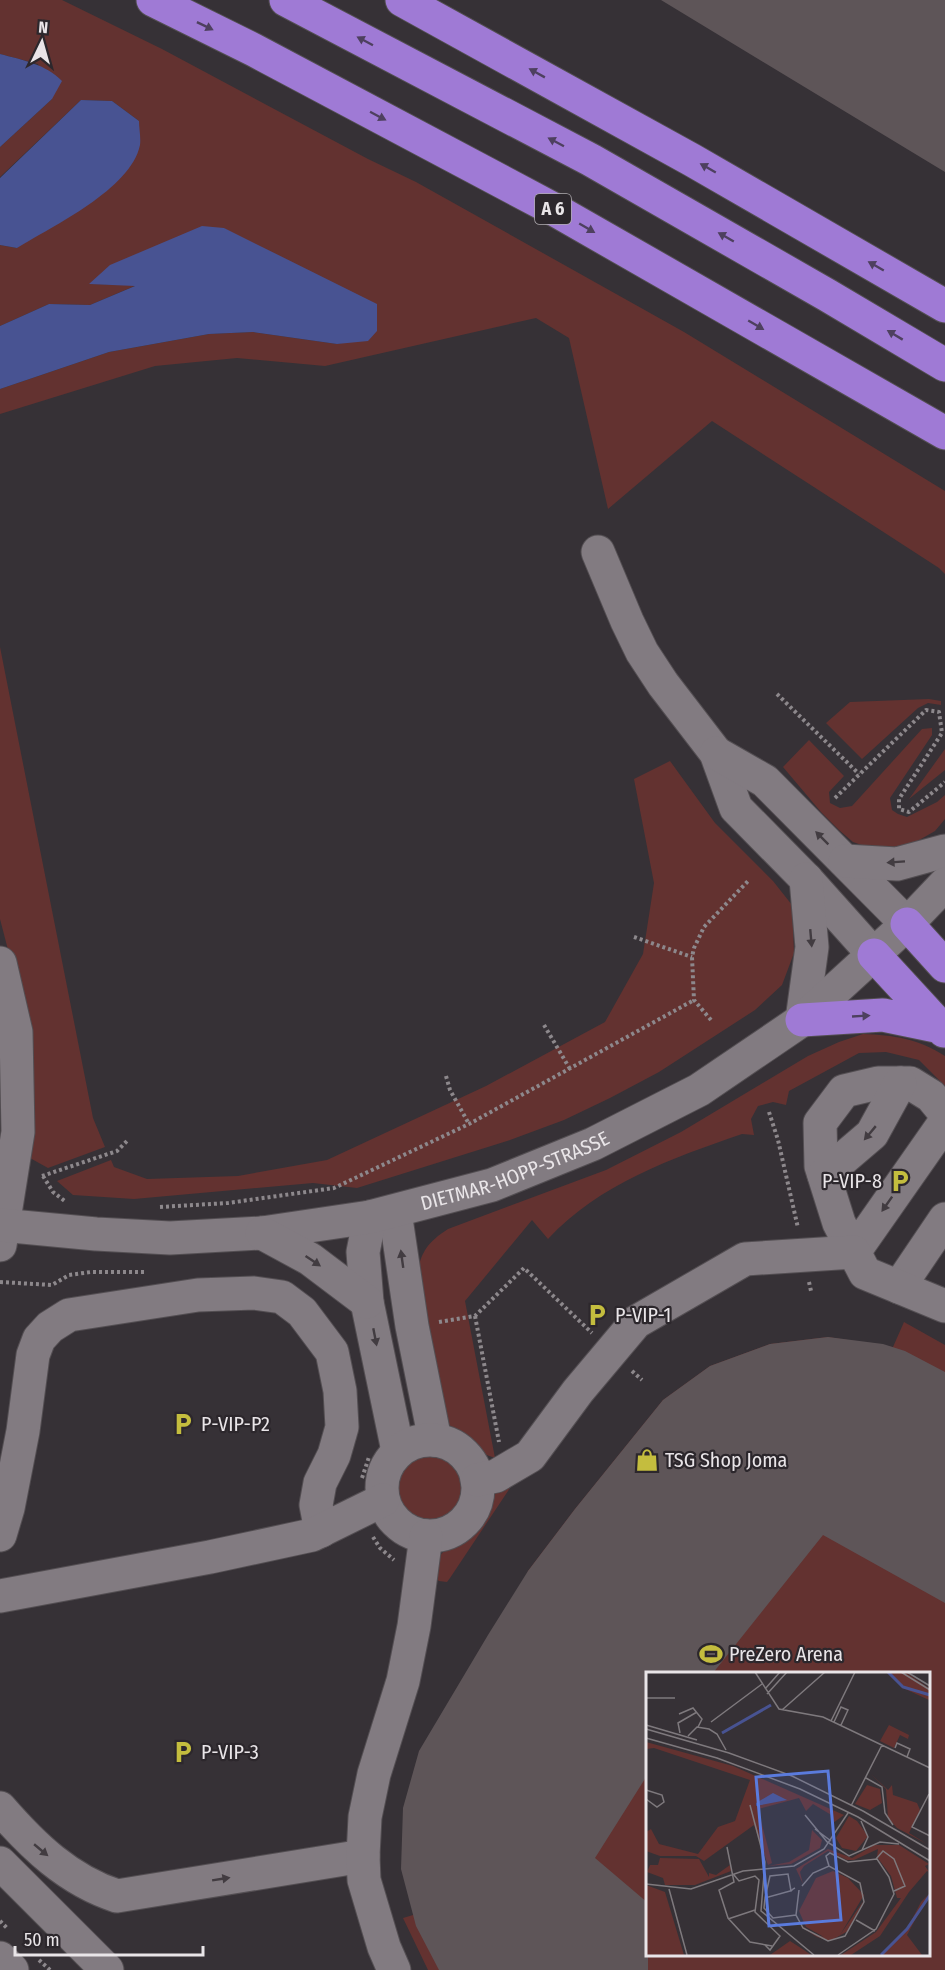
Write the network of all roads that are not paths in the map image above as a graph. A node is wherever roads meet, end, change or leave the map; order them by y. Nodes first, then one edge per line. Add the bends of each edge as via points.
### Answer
1 (153, 0) edge
2 (286, 0) edge
3 (402, 0) edge
4 (945, 306) edge
5 (945, 365) edge
6 (945, 433) edge
7 (598, 552) dead end
8 (716, 753) junction
9 (776, 792) junction
10 (748, 820) junction
11 (945, 851) edge
12 (845, 861) junction
13 (806, 879) junction
14 (945, 884) edge
15 (907, 924) junction
16 (874, 955) junction
17 (0, 963) edge
18 (945, 966) edge
19 (802, 1020) junction
20 (943, 1029) edge
21 (900, 1083) junction
22 (945, 1113) edge
23 (945, 1122) edge
24 (824, 1175) junction
25 (382, 1214) junction
26 (945, 1219) edge
27 (1, 1232) edge
28 (262, 1233) junction
29 (854, 1252) junction
30 (899, 1287) junction
31 (367, 1302) junction
32 (945, 1306) edge
33 (424, 1395) junction
34 (390, 1406) junction
35 (435, 1440) junction
36 (385, 1449) junction
37 (477, 1480) junction
38 (371, 1506) junction
39 (321, 1531) junction
40 (0, 1535) edge
41 (426, 1536) junction
42 (0, 1596) edge
43 (0, 1808) edge
44 (363, 1856) junction
45 (0, 1863) edge
46 (0, 1958) edge
47 (12, 1970) edge
48 (106, 1970) edge
49 (394, 1970) edge

1 -> 6 highway, A 6 via 557,211
5 -> 2 highway via 591,160
4 -> 3 highway
7 - 8 street via 642,652
8 - 9 street
8 - 10 street via 736,808
9 - 10 street
12 -> 9 street
10 - 13 street
11 -> 12 street via 897,864
12 - 15 street
13 - 16 street
13 -> 19 street via 812,947
14 - 15 street, DIETMAR-HOPP-STRASSE
15 - 16 street, DIETMAR-HOPP-STRASSE
15 - 18 highway
16 - 19 street, DIETMAR-HOPP-STRASSE
16 - 20 highway
17 - 27 street via 16,1032 18,1132
19 -> 20 highway via 883,1015
19 - 25 street, DIETMAR-HOPP-STRASSE via 699,1090 593,1144 492,1185
21 - 22 street via 910,1083 931,1096
21 -> 24 street via 872,1134
21 - 24 street via 878,1083 844,1091 820,1123
23 -> 29 street
24 - 29 street via 839,1223
25 - 28 street, DIETMAR-HOPP-STRASSE
25 - 31 street via 363,1252
33 -> 25 street via 412,1326
26 - 30 street
27 - 28 street, DIETMAR-HOPP-STRASSE via 170,1238
28 -> 31 street via 310,1259
29 - 30 street via 865,1273
29 - 37 street via 745,1259 636,1322 578,1390 530,1456 496,1476
30 - 32 street
31 -> 34 street
33 - 34 street via 408,1410
33 - 35 street
34 - 36 street
35 - 36 street
35 - 37 street via 449,1443 463,1453
36 - 38 street via 386,1467
37 - 41 street via 473,1509 461,1525
38 - 39 street
38 - 41 street via 408,1531
39 - 40 street via 316,1505 320,1483 342,1427 332,1352 302,1312 282,1298 254,1293 198,1295 69,1315 50,1327 39,1339 33,1355 23,1431
39 - 42 street via 210,1557
41 - 44 street via 414,1626 403,1681 374,1774 365,1818
43 -> 44 street via 25,1837 62,1868 93,1888 117,1896
44 - 49 street via 364,1880
45 - 48 street
46 - 47 street

